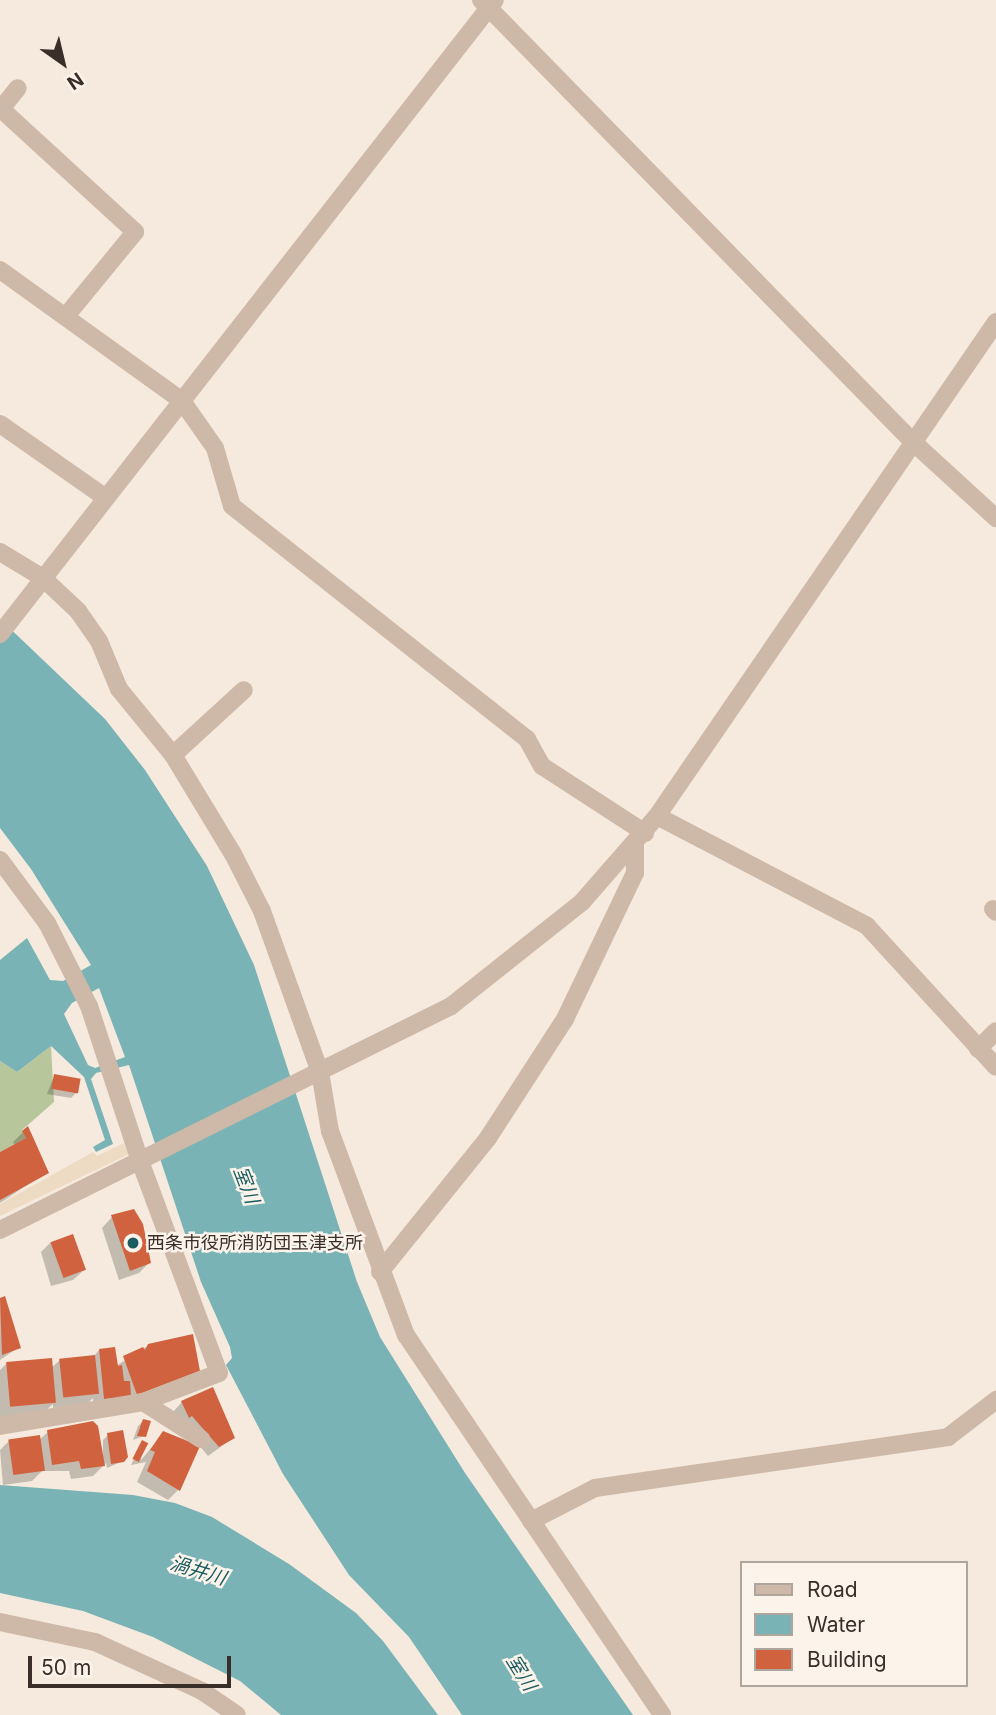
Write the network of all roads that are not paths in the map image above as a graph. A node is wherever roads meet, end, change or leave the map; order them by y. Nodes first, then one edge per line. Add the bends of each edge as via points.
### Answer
1 (488, 3) edge
2 (18, 88) dead end
3 (0, 109) edge
4 (0, 270) edge
5 (66, 316) junction
6 (996, 322) edge
7 (182, 401) junction
8 (0, 424) edge
9 (913, 442) junction
10 (106, 498) junction
11 (996, 518) edge
12 (0, 552) edge
13 (43, 578) junction
14 (0, 634) edge
15 (244, 690) dead end
16 (173, 755) junction
17 (657, 816) junction
18 (640, 839) junction
19 (0, 860) edge
20 (996, 1031) edge
21 (978, 1049) junction
22 (996, 1067) edge
23 (320, 1072) junction
24 (145, 1158) junction
25 (0, 1230) edge
26 (380, 1272) junction
27 (996, 1400) edge
28 (143, 1402) junction
29 (0, 1426) edge
30 (201, 1439) dead end
31 (531, 1521) junction
32 (0, 1622) edge
33 (237, 1715) edge
34 (662, 1715) edge

1 - 7 street
1 - 9 street
2 - 3 street
3 - 5 street via 135,232
4 - 5 street
5 - 7 street
6 - 9 street
7 - 10 street
7 - 18 street via 215,448 232,506 527,739 542,766
8 - 10 street
9 - 11 street
9 - 17 street
10 - 13 street
12 - 13 street
13 - 14 street
13 - 16 street via 78,611 99,641 119,689
15 - 16 street
16 - 23 street via 262,911
17 - 18 street
17 - 21 street via 867,926
18 - 23 street via 582,902 496,975 429,1018
18 - 26 street via 635,873 565,1019 488,1138
19 - 24 street via 47,923 75,975
20 - 21 street
21 - 22 street
23 - 24 street
23 - 26 street via 330,1131
24 - 25 street
24 - 28 street via 219,1373
26 - 31 street via 406,1335
27 - 31 street via 948,1437 595,1489
28 - 29 street
28 - 30 street
31 - 34 street
32 - 33 street via 95,1642 202,1691

